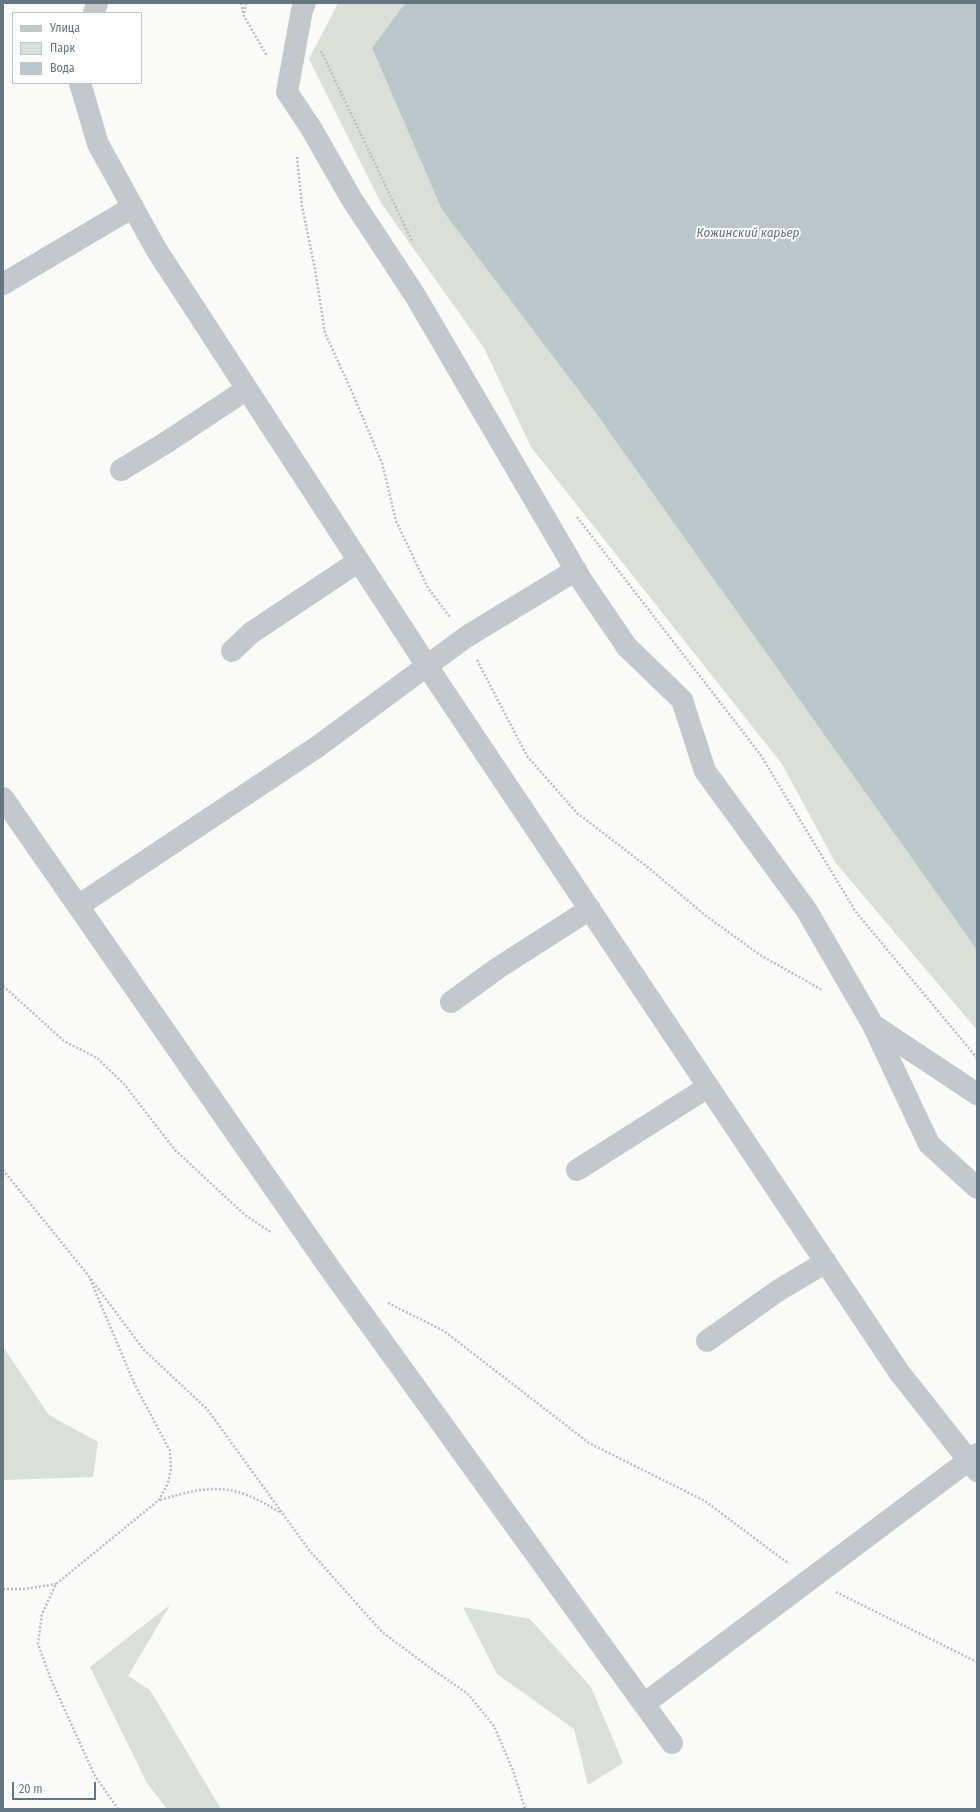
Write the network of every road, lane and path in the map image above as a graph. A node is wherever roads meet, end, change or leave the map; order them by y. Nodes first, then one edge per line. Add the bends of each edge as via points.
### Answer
1 (241, 3) edge
2 (246, 3) edge
3 (305, 3) edge
4 (244, 16) junction
5 (319, 45) dead end
6 (267, 57) dead end
7 (80, 84) edge
8 (133, 207) junction
9 (414, 246) dead end
10 (3, 284) edge
11 (247, 389) junction
12 (121, 470) dead end
13 (576, 516) dead end
14 (359, 561) junction
15 (576, 570) junction
16 (232, 651) dead end
17 (427, 666) junction
18 (3, 798) edge
19 (78, 906) junction
20 (590, 909) junction
21 (3, 986) edge
22 (451, 1002) dead end
23 (873, 1024) junction
24 (977, 1058) edge
25 (708, 1087) junction
26 (977, 1094) edge
27 (3, 1170) edge
28 (577, 1170) dead end
29 (977, 1188) edge
30 (276, 1236) dead end
31 (826, 1262) junction
32 (88, 1275) junction
33 (387, 1302) dead end
34 (707, 1341) dead end
35 (974, 1462) edge
36 (159, 1500) junction
37 (283, 1514) junction
38 (810, 1579) junction
39 (56, 1584) junction
40 (3, 1589) edge
41 (977, 1662) edge
42 (644, 1704) junction
43 (672, 1743) dead end
44 (118, 1809) edge
45 (525, 1809) edge

1 - 4 path
2 - 4 path
3 - 15 lane via 287,92 351,198 416,297
4 - 6 path
5 - 9 path
7 - 8 lane via 98,144
8 - 10 lane
8 - 11 lane via 156,248
11 - 12 lane
11 - 14 lane
13 - 24 path via 760,754 856,912
14 - 16 lane via 251,633
14 - 17 lane
15 - 17 lane via 466,637
15 - 23 lane via 627,647 682,700 705,771 807,911
17 - 19 lane via 317,747
17 - 20 lane
18 - 19 lane
19 - 42 lane via 333,1273
20 - 22 lane via 498,968
20 - 25 lane
21 - 30 path via 64,1041 97,1058 124,1084 175,1150 245,1215
23 - 26 lane
23 - 29 lane via 929,1144
25 - 28 lane
25 - 31 lane
27 - 32 path
31 - 34 lane via 779,1290
31 - 35 lane via 899,1372
32 - 36 path via 135,1385 170,1451 171,1469 168,1483
32 - 37 path via 144,1350 207,1409
33 - 38 path via 444,1331 589,1443 705,1502
35 - 38 lane
36 - 37 path via 209,1488 238,1491
36 - 39 path
37 - 45 path via 309,1550 382,1632 468,1694 490,1720 514,1772
38 - 41 path
38 - 42 lane
39 - 40 path
39 - 44 path via 42,1614 38,1644 52,1682 95,1776
42 - 43 lane

